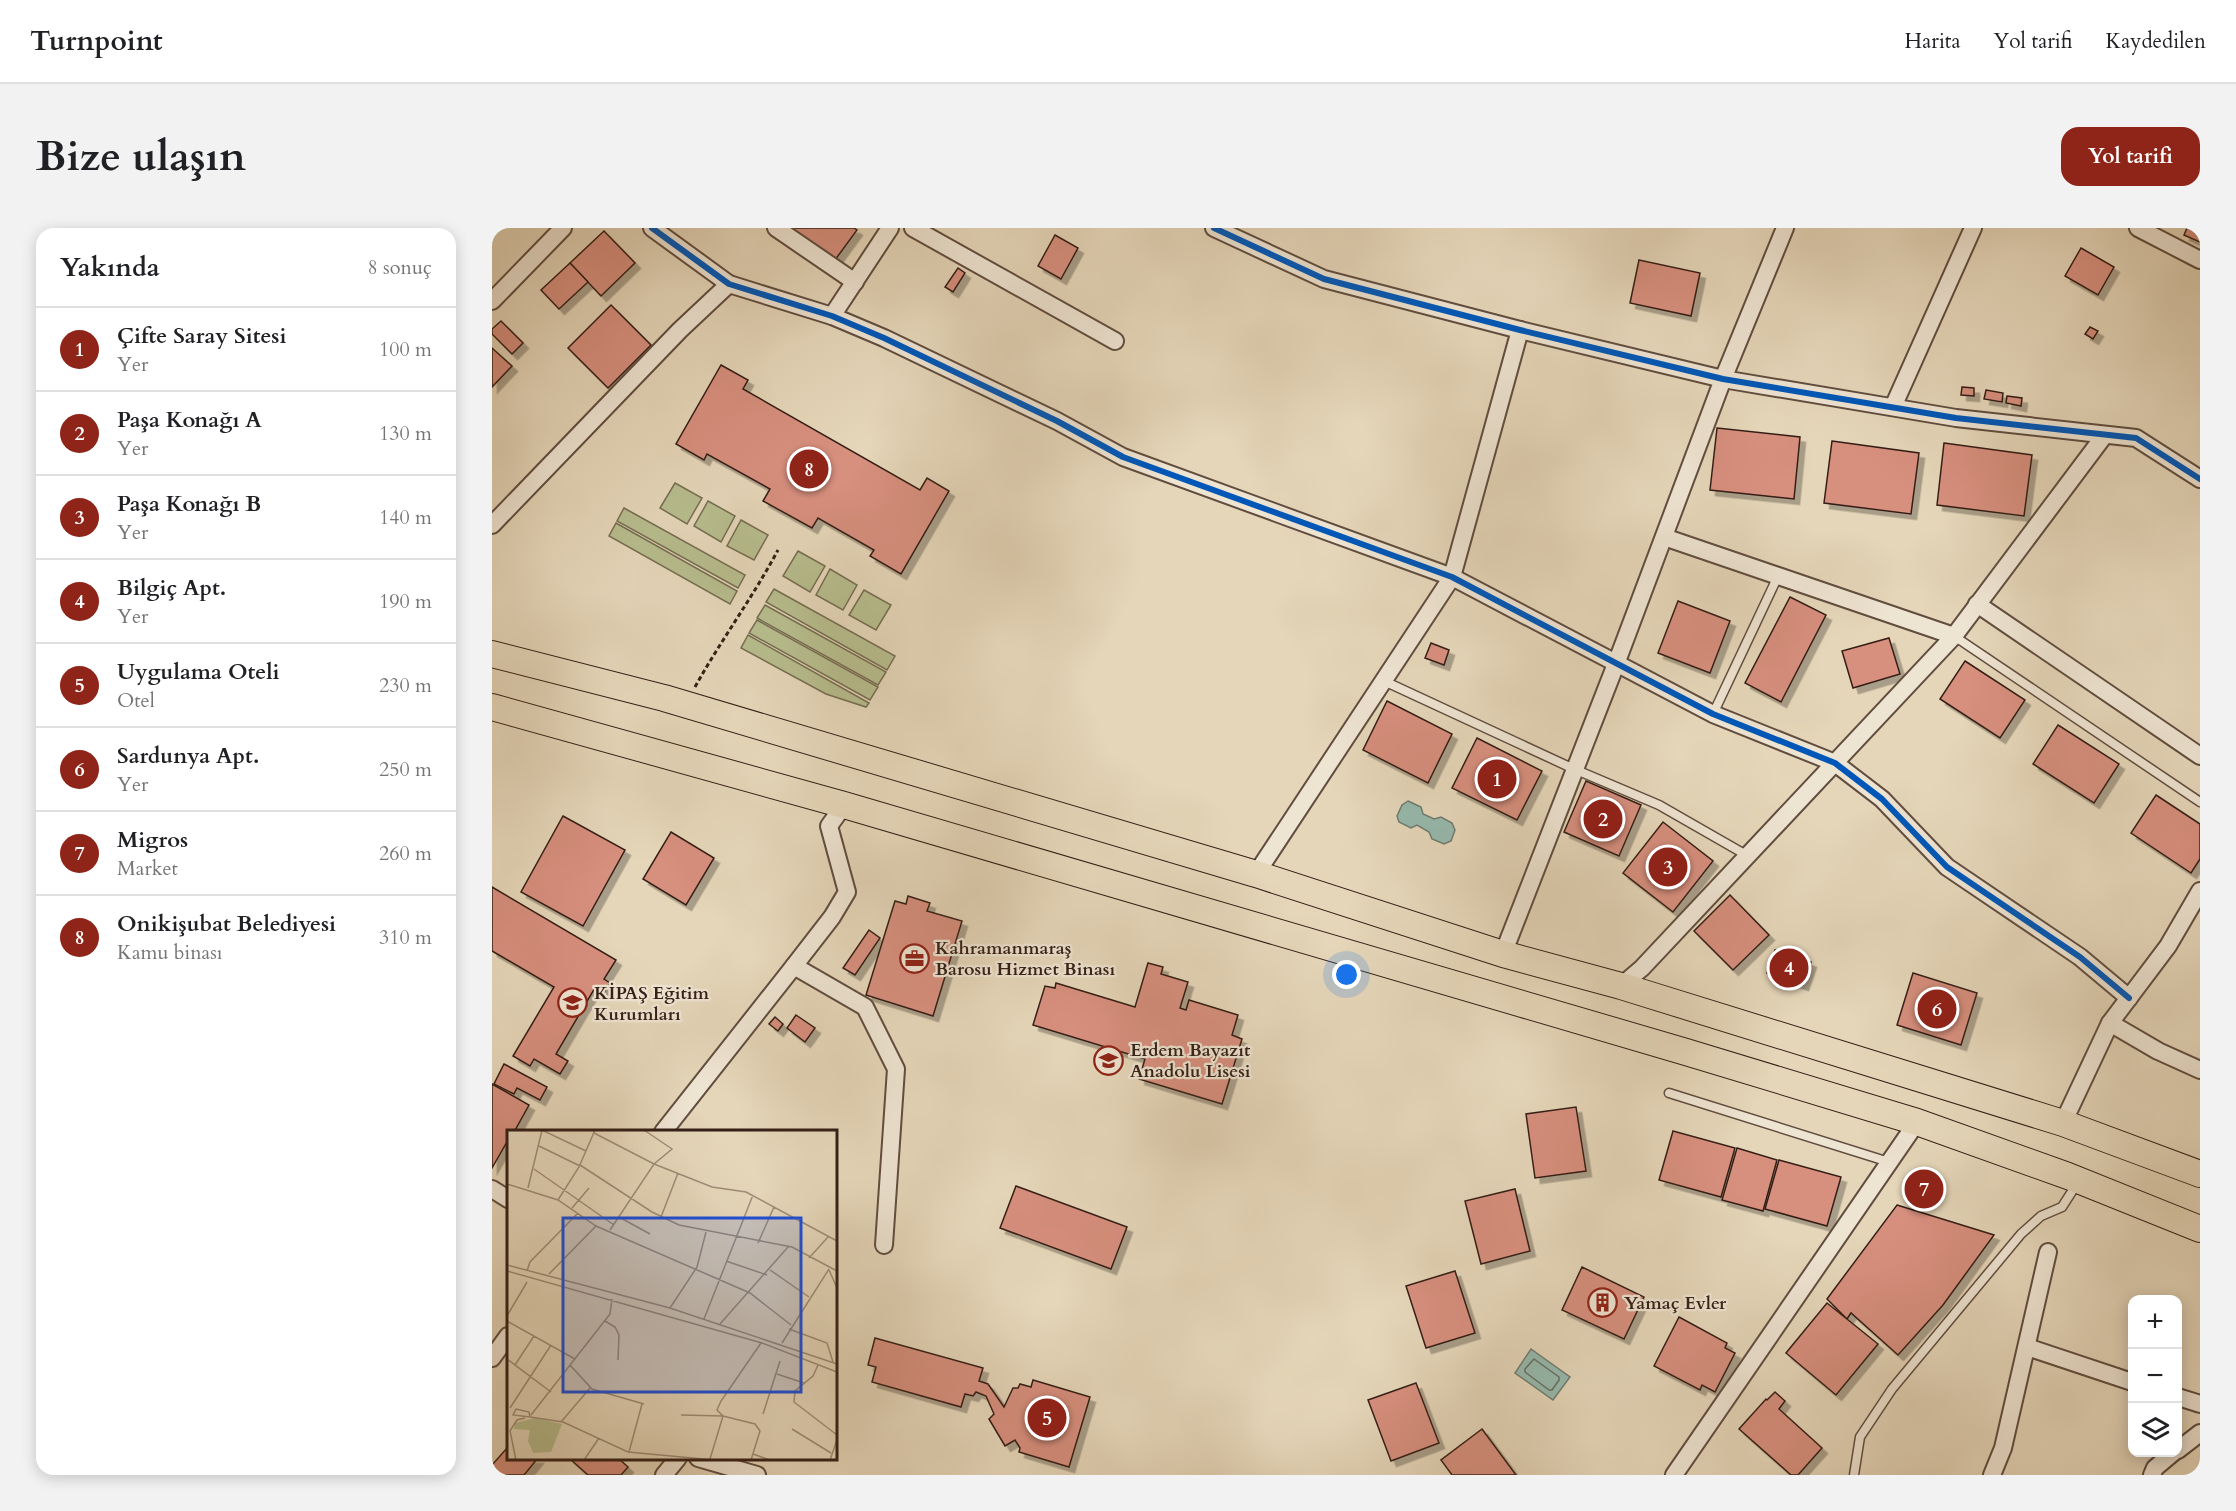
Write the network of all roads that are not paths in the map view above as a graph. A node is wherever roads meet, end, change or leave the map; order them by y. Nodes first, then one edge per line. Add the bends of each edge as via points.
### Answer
1 (563, 228) edge
2 (652, 228) edge
3 (776, 228) edge
4 (890, 228) edge
5 (913, 228) edge
6 (1214, 228) edge
7 (1785, 228) edge
8 (1973, 228) edge
9 (2141, 229) edge
10 (2200, 260) edge
11 (855, 282) junction
12 (729, 285) junction
13 (492, 301) edge
14 (832, 316) junction
15 (1520, 330) junction
16 (1115, 342) dead end
17 (1723, 378) junction
18 (1893, 407) junction
19 (2104, 435) junction
20 (2200, 479) edge
21 (492, 525) edge
22 (1664, 537) junction
23 (1778, 576) junction
24 (1452, 577) junction
25 (1977, 604) junction
26 (1954, 636) junction
27 (492, 654) edge
28 (1616, 664) junction
29 (1384, 681) junction
30 (492, 707) edge
31 (1713, 714) junction
32 (2200, 756) edge
33 (1835, 763) junction
34 (1574, 769) junction
35 (2200, 802) edge
36 (844, 805) junction
37 (1748, 856) junction
38 (1256, 874) junction
39 (2200, 891) edge
40 (1503, 954) junction
41 (794, 966) junction
42 (1620, 986) junction
43 (2129, 998) junction
44 (2110, 1023) junction
45 (2200, 1070) edge
46 (1669, 1093) dead end
47 (1917, 1122) junction
48 (2062, 1123) junction
49 (664, 1130) edge
50 (1890, 1163) junction
51 (2200, 1174) edge
52 (2078, 1180) junction
53 (492, 1189) edge
54 (507, 1197) edge
55 (2200, 1229) edge
56 (884, 1245) dead end
57 (2048, 1252) dead end
58 (507, 1337) edge
59 (2027, 1347) junction
60 (492, 1358) edge
61 (2128, 1380) edge
62 (2182, 1398) edge
63 (2200, 1404) edge
64 (2200, 1433) edge
65 (2182, 1446) edge
66 (2169, 1457) edge
67 (676, 1460) edge
68 (705, 1460) edge
69 (664, 1475) edge
70 (757, 1475) edge
71 (1674, 1475) edge
72 (1854, 1475) edge
73 (1992, 1475) edge
74 (2152, 1475) edge

1 - 13 street
2 - 12 street
3 - 11 street
4 - 11 street
5 - 16 street
6 - 15 street via 1324,279
7 - 17 street
8 - 18 street
9 - 10 street
11 - 14 street
12 - 14 street
12 - 21 street via 680,330
14 - 24 street via 1057,421 1124,457
15 - 17 street
15 - 24 street
17 - 18 street
17 - 22 street
18 - 19 street
19 - 20 street via 2136,438
19 - 25 street
22 - 23 street
22 - 28 street
23 - 26 street
23 - 31 lane
24 - 28 street
24 - 29 street
25 - 26 street
25 - 32 street
26 - 33 street
26 - 35 lane
27 - 38 main road via 685,705
28 - 31 street
28 - 34 street
29 - 34 lane
29 - 38 street
30 - 36 main road
31 - 33 street
33 - 37 street
33 - 43 street via 1882,799 1947,867 2080,957
34 - 37 lane via 1659,805
34 - 40 street
36 - 41 street via 829,826 847,892
36 - 47 main road
37 - 42 street via 1642,968
38 - 40 main road
39 - 43 street via 2168,946
40 - 42 main road
41 - 49 street
41 - 56 street via 865,1007 896,1069
42 - 48 main road
43 - 44 street
44 - 45 street
44 - 48 street
46 - 50 lane
47 - 50 street
47 - 52 main road
48 - 51 main road
50 - 71 street
52 - 55 main road
52 - 72 lane via 2062,1207 2042,1216 2021,1234 1892,1389 1860,1437
53 - 54 street
57 - 59 street
58 - 60 street
59 - 61 street
59 - 73 street via 2003,1448
62 - 63 street
64 - 65 street
66 - 74 street
67 - 69 street
68 - 70 street

